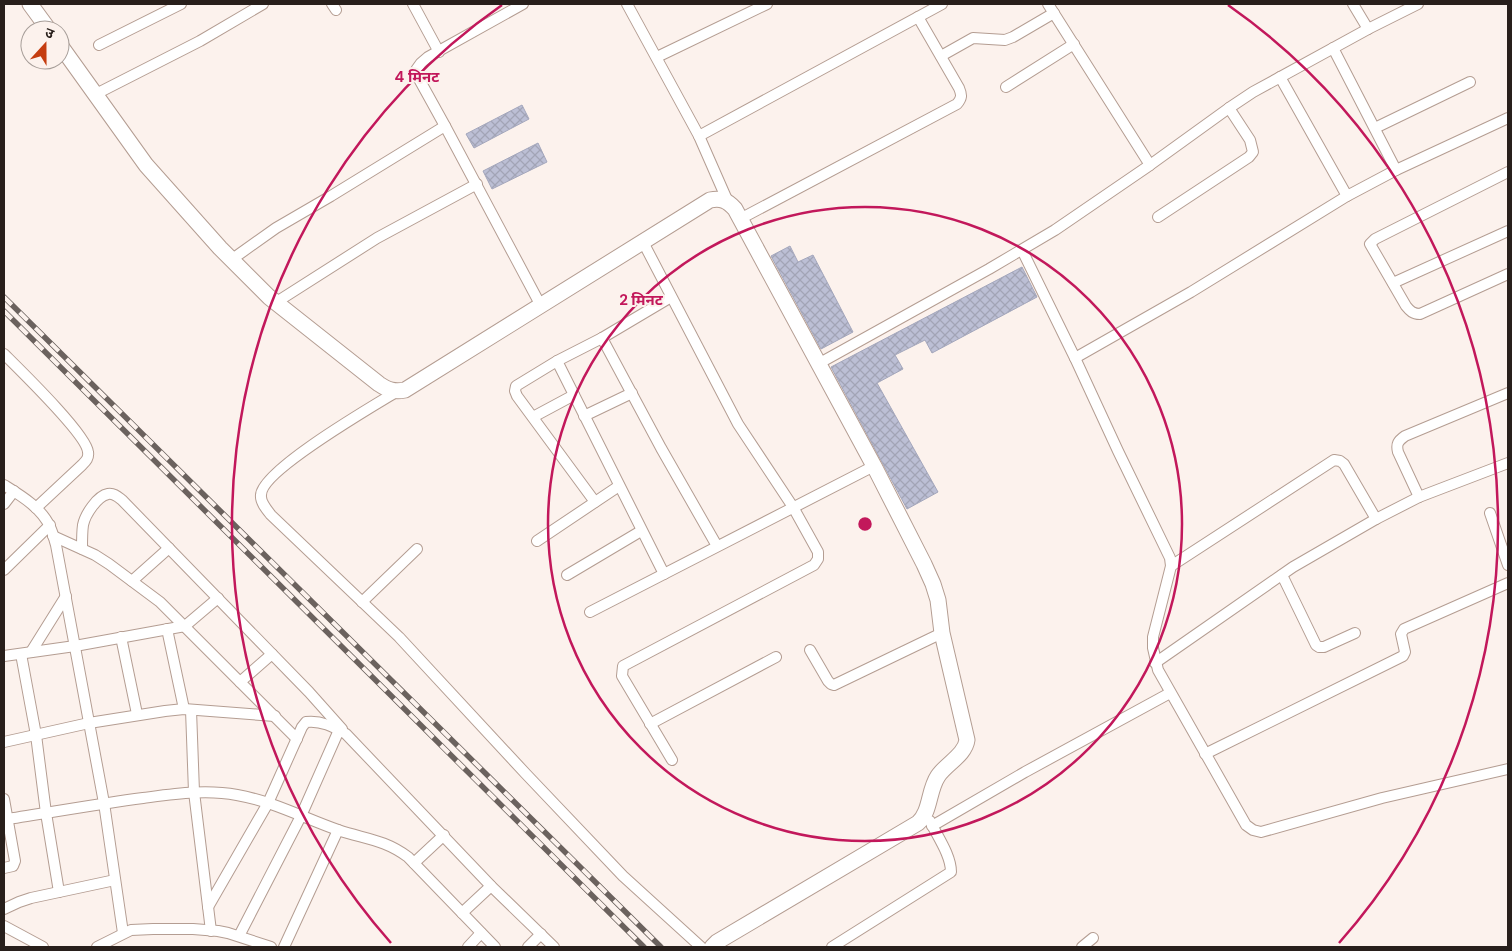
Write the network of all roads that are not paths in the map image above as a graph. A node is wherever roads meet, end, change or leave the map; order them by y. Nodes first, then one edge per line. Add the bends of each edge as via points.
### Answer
1 (31, 4) edge
2 (182, 4) edge
3 (263, 4) edge
4 (413, 4) edge
5 (523, 4) edge
6 (627, 4) edge
7 (767, 4) edge
8 (942, 4) edge
9 (1048, 4) edge
10 (1352, 4) edge
11 (1418, 4) edge
12 (1054, 13) junction
13 (918, 17) junction
14 (42, 20) edge
15 (1368, 29) junction
16 (1074, 44) junction
17 (99, 45) dead end
18 (1333, 48) junction
19 (439, 52) junction
20 (941, 56) junction
21 (656, 57) junction
22 (70, 59) edge
23 (1280, 77) junction
24 (1470, 82) dead end
25 (1006, 87) dead end
26 (96, 94) junction
27 (1229, 108) junction
28 (1508, 118) edge
29 (445, 126) junction
30 (1375, 128) junction
31 (698, 136) junction
32 (1150, 165) junction
33 (1396, 170) junction
34 (1508, 172) edge
35 (477, 184) junction
36 (1347, 196) junction
37 (728, 202) junction
38 (1158, 217) dead end
39 (740, 219) junction
40 (1508, 231) edge
41 (643, 242) junction
42 (1022, 250) junction
43 (231, 260) junction
44 (1508, 274) edge
45 (1393, 283) junction
46 (671, 297) junction
47 (275, 302) junction
48 (541, 306) junction
49 (602, 338) junction
50 (4, 354) edge
51 (1075, 358) junction
52 (557, 361) junction
53 (818, 364) junction
54 (396, 392) junction
55 (632, 393) junction
56 (1508, 393) edge
57 (574, 396) junction
58 (584, 416) junction
59 (533, 418) junction
60 (1508, 463) edge
61 (874, 466) junction
62 (4, 485) edge
63 (619, 486) junction
64 (14, 491) junction
65 (1419, 498) junction
66 (595, 502) junction
67 (4, 504) edge
68 (793, 507) junction
69 (36, 508) junction
70 (1490, 513) dead end
71 (1376, 519) junction
72 (50, 525) junction
73 (641, 531) junction
74 (1503, 535) edge
75 (53, 536) junction
76 (537, 541) dead end
77 (717, 546) junction
78 (169, 548) junction
79 (82, 549) junction
80 (418, 549) dead end
81 (1508, 565) edge
82 (1171, 566) junction
83 (4, 570) edge
84 (664, 574) junction
85 (567, 575) dead end
86 (1282, 575) junction
87 (132, 581) junction
88 (1508, 583) edge
89 (66, 596) junction
90 (218, 598) junction
91 (362, 602) junction
92 (590, 612) dead end
93 (185, 626) junction
94 (167, 629) junction
95 (942, 632) junction
96 (1355, 633) dead end
97 (122, 637) junction
98 (75, 646) junction
99 (810, 650) dead end
100 (26, 653) junction
101 (272, 654) junction
102 (4, 656) edge
103 (776, 657) dead end
104 (1155, 663) junction
105 (240, 682) junction
106 (1170, 693) junction
107 (187, 710) junction
108 (137, 714) junction
109 (275, 716) junction
110 (89, 724) junction
111 (650, 724) junction
112 (343, 732) junction
113 (36, 735) junction
114 (297, 739) junction
115 (4, 742) edge
116 (1205, 754) junction
117 (672, 760) dead end
118 (1508, 769) edge
119 (194, 792) junction
120 (4, 799) edge
121 (104, 803) junction
122 (268, 803) junction
123 (46, 813) junction
124 (301, 816) junction
125 (8, 819) junction
126 (929, 819) junction
127 (338, 830) junction
128 (444, 835) junction
129 (414, 863) junction
130 (4, 868) edge
131 (115, 880) junction
132 (491, 886) junction
133 (59, 892) junction
134 (208, 907) junction
135 (4, 909) edge
136 (462, 913) junction
137 (4, 926) edge
138 (211, 930) junction
139 (123, 933) junction
140 (481, 933) junction
141 (541, 934) junction
142 (239, 936) junction
143 (1093, 938) dead end
144 (43, 947) edge
145 (97, 947) edge
146 (271, 947) edge
147 (284, 947) edge
148 (468, 947) edge
149 (495, 947) edge
150 (528, 947) edge
151 (554, 947) edge
152 (701, 947) edge
153 (712, 947) edge
154 (832, 947) edge
155 (1082, 947) edge

1 - 14 street
2 - 17 street
3 - 26 street via 200,41
4 - 19 street
5 - 19 street
6 - 21 street
7 - 21 street
8 - 13 street
9 - 12 street
10 - 15 street
11 - 15 street
12 - 16 street
12 - 20 street via 1013,37 1005,40 974,38
13 - 20 street
13 - 31 street
15 - 18 street
16 - 25 street
16 - 32 street
18 - 23 street
18 - 30 street
19 - 29 street via 420,63 416,70
20 - 39 street via 962,95 957,104
21 - 31 street
22 - 26 street
23 - 27 street
23 - 36 street
24 - 30 street
26 - 43 street via 146,165
27 - 32 street
27 - 38 street via 1250,140 1253,152 1249,158
28 - 33 street
29 - 35 street
29 - 43 street via 276,228
30 - 33 street
31 - 37 street
32 - 42 street
33 - 36 street
34 - 45 street via 1372,241 1371,248
35 - 47 street via 377,238
35 - 48 street
36 - 51 street via 1191,292
37 - 39 street
37 - 41 street via 719,198 710,200
39 - 53 street
40 - 45 street
41 - 46 street
41 - 48 street
42 - 51 street
42 - 53 street
43 - 47 street
44 - 45 street via 1420,314 1410,311
46 - 49 street
46 - 68 street via 738,424
47 - 54 street via 379,384
48 - 54 street via 405,390
49 - 52 street
49 - 55 street
50 - 69 street via 66,420 88,451 88,459
51 - 82 street
52 - 57 street
52 - 59 street via 516,386 517,396
53 - 61 street
54 - 91 street via 286,464 264,486 260,495 271,515
55 - 58 street
55 - 77 street
56 - 65 street via 1399,440 1398,452
57 - 58 street
57 - 59 street
58 - 63 street
59 - 66 street
60 - 65 street
61 - 68 street
61 - 95 street via 933,584
62 - 64 street
63 - 66 street
63 - 73 street
64 - 67 street
64 - 69 street
65 - 71 street
66 - 76 street
68 - 77 street
68 - 111 street via 818,552 814,565 623,666 622,676
69 - 72 street
70 - 74 street
71 - 82 street via 1344,464 1334,460
71 - 86 street
72 - 75 street
72 - 83 street
73 - 84 street
73 - 85 street
74 - 81 street
75 - 79 street
75 - 89 street
77 - 84 street
78 - 79 street via 122,500 109,494 88,511 83,526
78 - 87 street
78 - 90 street
79 - 87 street
80 - 91 street
82 - 104 street via 1154,638
84 - 92 street
86 - 96 street via 1316,645 1324,647
86 - 104 street
87 - 93 street
88 - 116 street via 1404,630 1401,634 1405,648 1403,656
89 - 98 street
89 - 100 street
90 - 93 street
90 - 101 street
91 - 152 street via 420,658 623,876
93 - 94 street
93 - 105 street
94 - 97 street
94 - 107 street
95 - 99 street via 834,685 828,681
95 - 126 street via 967,740 963,751 945,766 934,783
97 - 98 street
97 - 108 street
98 - 100 street
98 - 110 street
100 - 102 street
100 - 113 street
101 - 105 street
101 - 112 street
103 - 111 street
104 - 106 street
105 - 109 street
106 - 116 street
106 - 126 street via 1025,772
107 - 108 street
107 - 109 street
107 - 119 street
108 - 110 street
109 - 114 street
110 - 113 street
110 - 121 street
111 - 117 street
112 - 114 street via 314,721 306,722
112 - 124 street
112 - 128 street
113 - 115 street
113 - 123 street
114 - 122 street
116 - 118 street via 1246,825 1261,832 1382,798
119 - 121 street
119 - 122 street via 236,794
119 - 134 street
120 - 125 street
121 - 123 street
121 - 131 street
122 - 124 street
122 - 134 street
123 - 125 street
123 - 133 street
124 - 127 street
124 - 142 street
125 - 130 street via 15,861 14,866
126 - 153 street via 923,819
126 - 154 street via 951,865 951,872
127 - 129 street via 378,840 399,850
127 - 147 street
128 - 129 street
128 - 132 street
129 - 136 street
131 - 133 street
131 - 139 street
132 - 136 street
132 - 141 street
133 - 135 street via 18,902
134 - 138 street
136 - 140 street
137 - 144 street
138 - 139 street via 139,929
138 - 142 street
139 - 145 street
140 - 148 street
140 - 149 street
141 - 150 street
141 - 151 street
142 - 146 street
143 - 155 street

